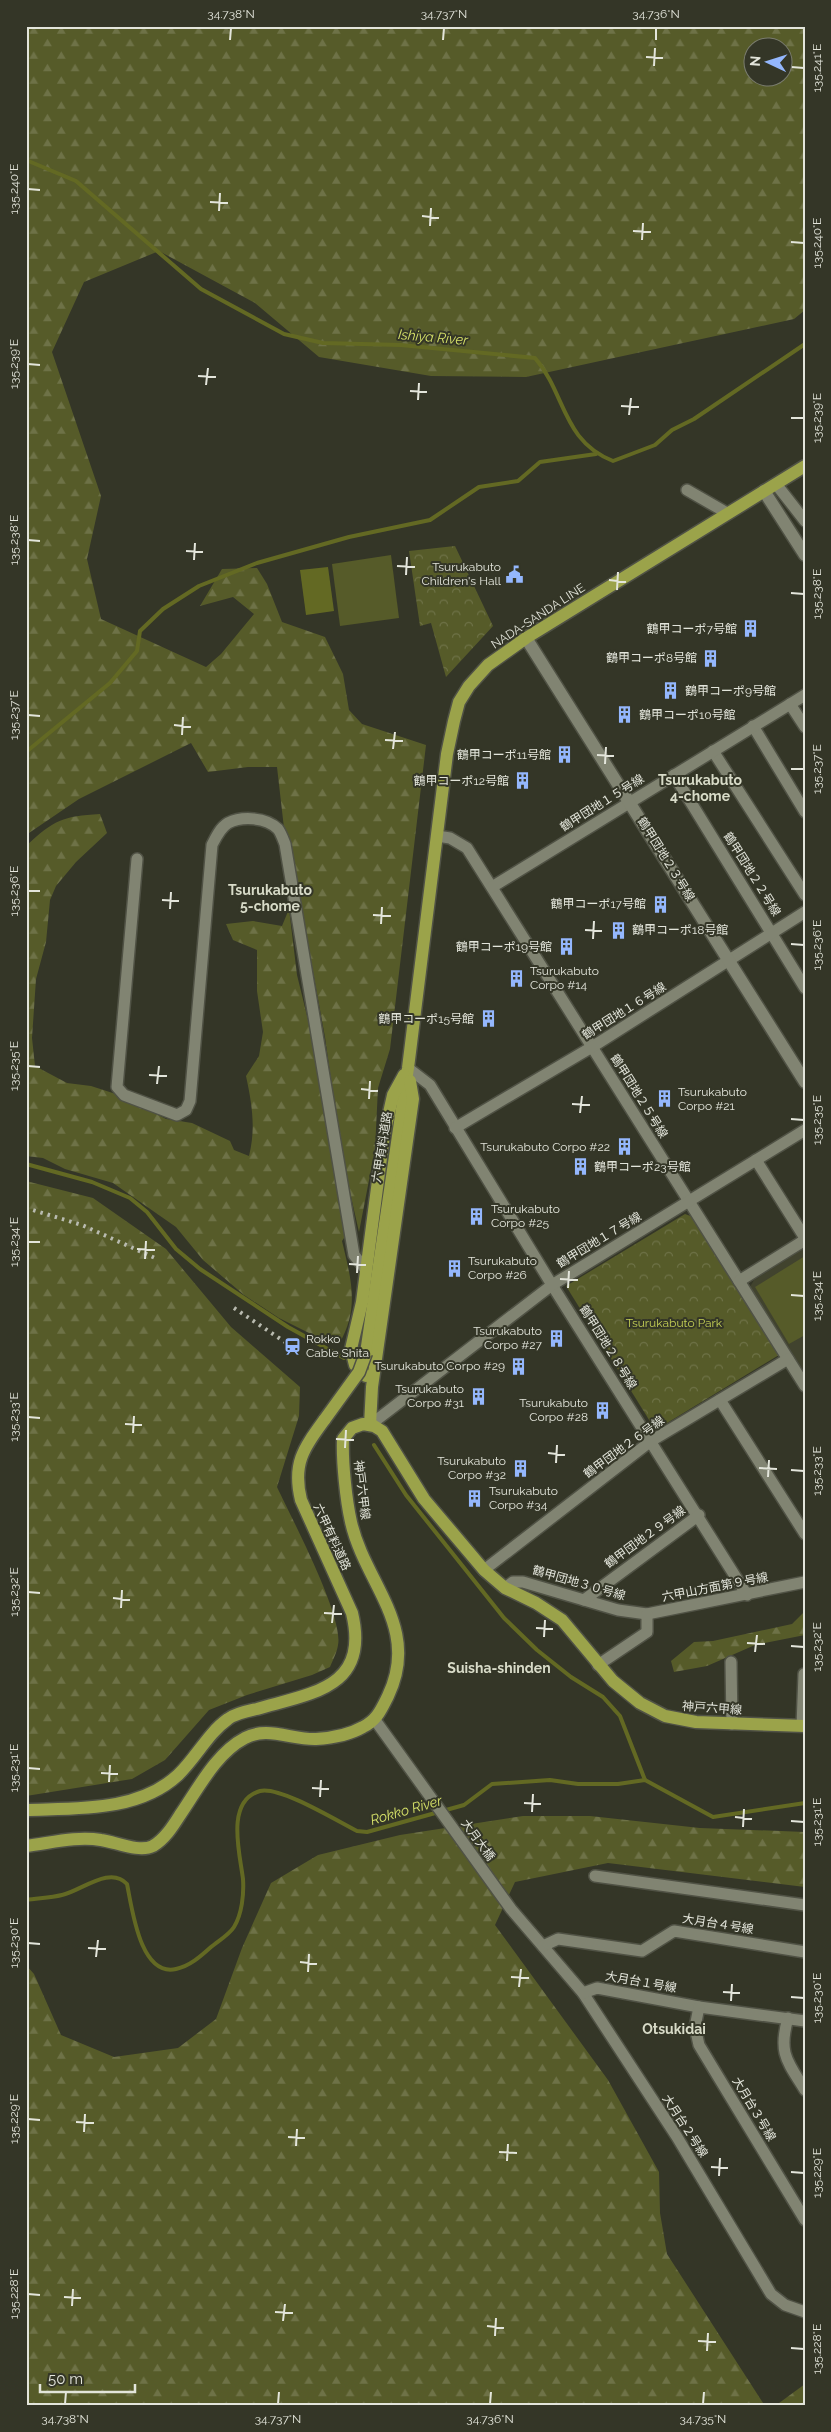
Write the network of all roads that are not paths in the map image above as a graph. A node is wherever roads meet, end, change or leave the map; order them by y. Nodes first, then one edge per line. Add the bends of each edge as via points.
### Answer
1 (805, 466) edge
2 (776, 484) junction
3 (687, 490) dead end
4 (764, 491) junction
5 (727, 513) junction
6 (805, 521) edge
7 (805, 556) edge
8 (526, 638) junction
9 (805, 695) edge
10 (790, 704) junction
11 (753, 726) junction
12 (805, 727) edge
13 (713, 751) junction
14 (674, 775) junction
15 (630, 802) junction
16 (805, 812) edge
17 (437, 836) junction
18 (137, 860) dead end
19 (492, 887) junction
20 (805, 895) edge
21 (805, 912) edge
22 (772, 933) junction
23 (729, 960) junction
24 (805, 988) edge
25 (592, 1048) junction
26 (408, 1068) junction
27 (805, 1082) edge
28 (455, 1128) junction
29 (805, 1130) edge
30 (756, 1160) junction
31 (689, 1201) junction
32 (805, 1239) edge
33 (366, 1270) junction
34 (740, 1281) junction
35 (552, 1285) junction
36 (788, 1359) junction
37 (372, 1386) junction
38 (805, 1386) edge
39 (720, 1400) junction
40 (370, 1425) junction
41 (651, 1441) junction
42 (699, 1515) junction
43 (805, 1534) edge
44 (484, 1570) junction
45 (805, 1582) edge
46 (505, 1588) junction
47 (748, 1594) junction
48 (584, 1600) junction
49 (648, 1614) junction
50 (731, 1662) dead end
51 (598, 1665) junction
52 (804, 1674) dead end
53 (375, 1720) junction
54 (732, 1724) junction
55 (804, 1726) edge
56 (26, 1810) edge
57 (26, 1846) edge
58 (595, 1876) dead end
59 (805, 1905) edge
60 (543, 1946) junction
61 (805, 1952) edge
62 (583, 1993) junction
63 (699, 2007) junction
64 (788, 2018) junction
65 (805, 2021) edge
66 (805, 2090) edge
67 (805, 2220) edge
68 (805, 2312) edge

1 - 2 main road, NADA-SANDA LINE
2 - 4 main road, NADA-SANDA LINE
2 - 6 street
3 - 5 street
4 - 5 main road, NADA-SANDA LINE
4 - 7 street
5 - 8 main road, NADA-SANDA LINE
8 - 15 street, 鶴甲団地２３号線
8 - 17 main road, NADA-SANDA LINE via 488,665 459,702 447,754
9 - 10 street, 鶴甲団地１５号線
10 - 11 street, 鶴甲団地１５号線
10 - 12 street
11 - 13 street, 鶴甲団地１５号線
11 - 16 street
13 - 14 street, 鶴甲団地１５号線
13 - 20 street
14 - 15 street, 鶴甲団地１５号線
14 - 22 street, 鶴甲団地２２号線
15 - 19 street, 鶴甲団地１５号線
15 - 23 street, 鶴甲団地２３号線
17 - 19 street, 鶴甲団地２５号線 via 450,838 467,848
17 - 26 main road, NADA-SANDA LINE
18 - 33 street via 117,1087 124,1095 176,1115 186,1110 190,1101 212,845 227,824 238,820 254,819 278,829 285,844 354,1255
19 - 25 street, 鶴甲団地２５号線
21 - 22 street, 鶴甲団地１６号線
22 - 23 street, 鶴甲団地１６号線
22 - 24 street, 鶴甲団地２２号線
23 - 25 street, 鶴甲団地１６号線
23 - 27 street, 鶴甲団地２３号線
25 - 28 street, 鶴甲団地１６号線
25 - 31 street, 鶴甲団地２５号線
26 - 28 street, 鶴甲団地２８号線 via 430,1086
26 - 33 main road via 393,1095 384,1135
26 - 37 main road via 413,1100
26 - 56 main road, 六甲有料道路, bridge via 366,1353 359,1372 300,1457 298,1480 301,1500 355,1624 357,1635 352,1658 340,1678 322,1690 229,1718 176,1776 145,1795 117,1804
28 - 35 street, 鶴甲団地２８号線
29 - 30 street, 鶴甲団地１７号線
30 - 31 street, 鶴甲団地１７号線
30 - 32 street
31 - 34 street, 鶴甲団地２５号線
31 - 35 street, 鶴甲団地１７号線
32 - 34 street
33 - 37 main road via 352,1349 355,1365
34 - 36 street, 鶴甲団地２５号線
35 - 40 street, 鶴甲団地１７号線
35 - 41 street, 鶴甲団地２８号線
36 - 38 street, 鶴甲団地２５号線
36 - 39 street, 鶴甲団地２６号線
37 - 40 main road
39 - 41 street, 鶴甲団地２６号線
39 - 43 street
40 - 44 main road, 神戸六甲線 via 385,1435 424,1499
40 - 53 main road, 神戸六甲線 via 352,1428 342,1445 351,1522 397,1628 398,1649 392,1688
41 - 42 street, 鶴甲団地２８号線
41 - 44 street, 鶴甲団地２６号線
42 - 47 street, 鶴甲団地２８号線
42 - 48 street, 鶴甲団地２９号線
44 - 46 main road, 神戸六甲線
45 - 47 street, 六甲山方面第９号線
46 - 48 street, 鶴甲団地３０号線 via 513,1582 523,1582
46 - 51 main road, 神戸六甲線 via 555,1615
47 - 49 street, 六甲山方面第９号線
48 - 49 street, 鶴甲団地３０号線 via 618,1610
49 - 51 street, 六甲山方面第９号線 via 647,1632
50 - 54 street
51 - 54 main road, 神戸六甲線 via 624,1691 658,1714 696,1722
52 - 55 street
53 - 57 main road via 346,1734 315,1739 261,1733 246,1737 231,1747 168,1833 152,1847 140,1848 100,1840 67,1840
53 - 60 street, 大月大橋 via 511,1909
54 - 55 main road, 神戸六甲線
58 - 59 street
60 - 61 street, 大月台４号線 via 558,1939 642,1950 674,1931
60 - 62 street
62 - 63 street, 大月台１号線 via 597,1988
62 - 68 street, 大月台２号線 via 677,2137 771,2294 785,2305
63 - 64 street, 大月台１号線
63 - 67 street, 大月台３号線 via 695,2027 699,2045
64 - 65 street, 大月台１号線
64 - 66 street via 782,2040 786,2058

